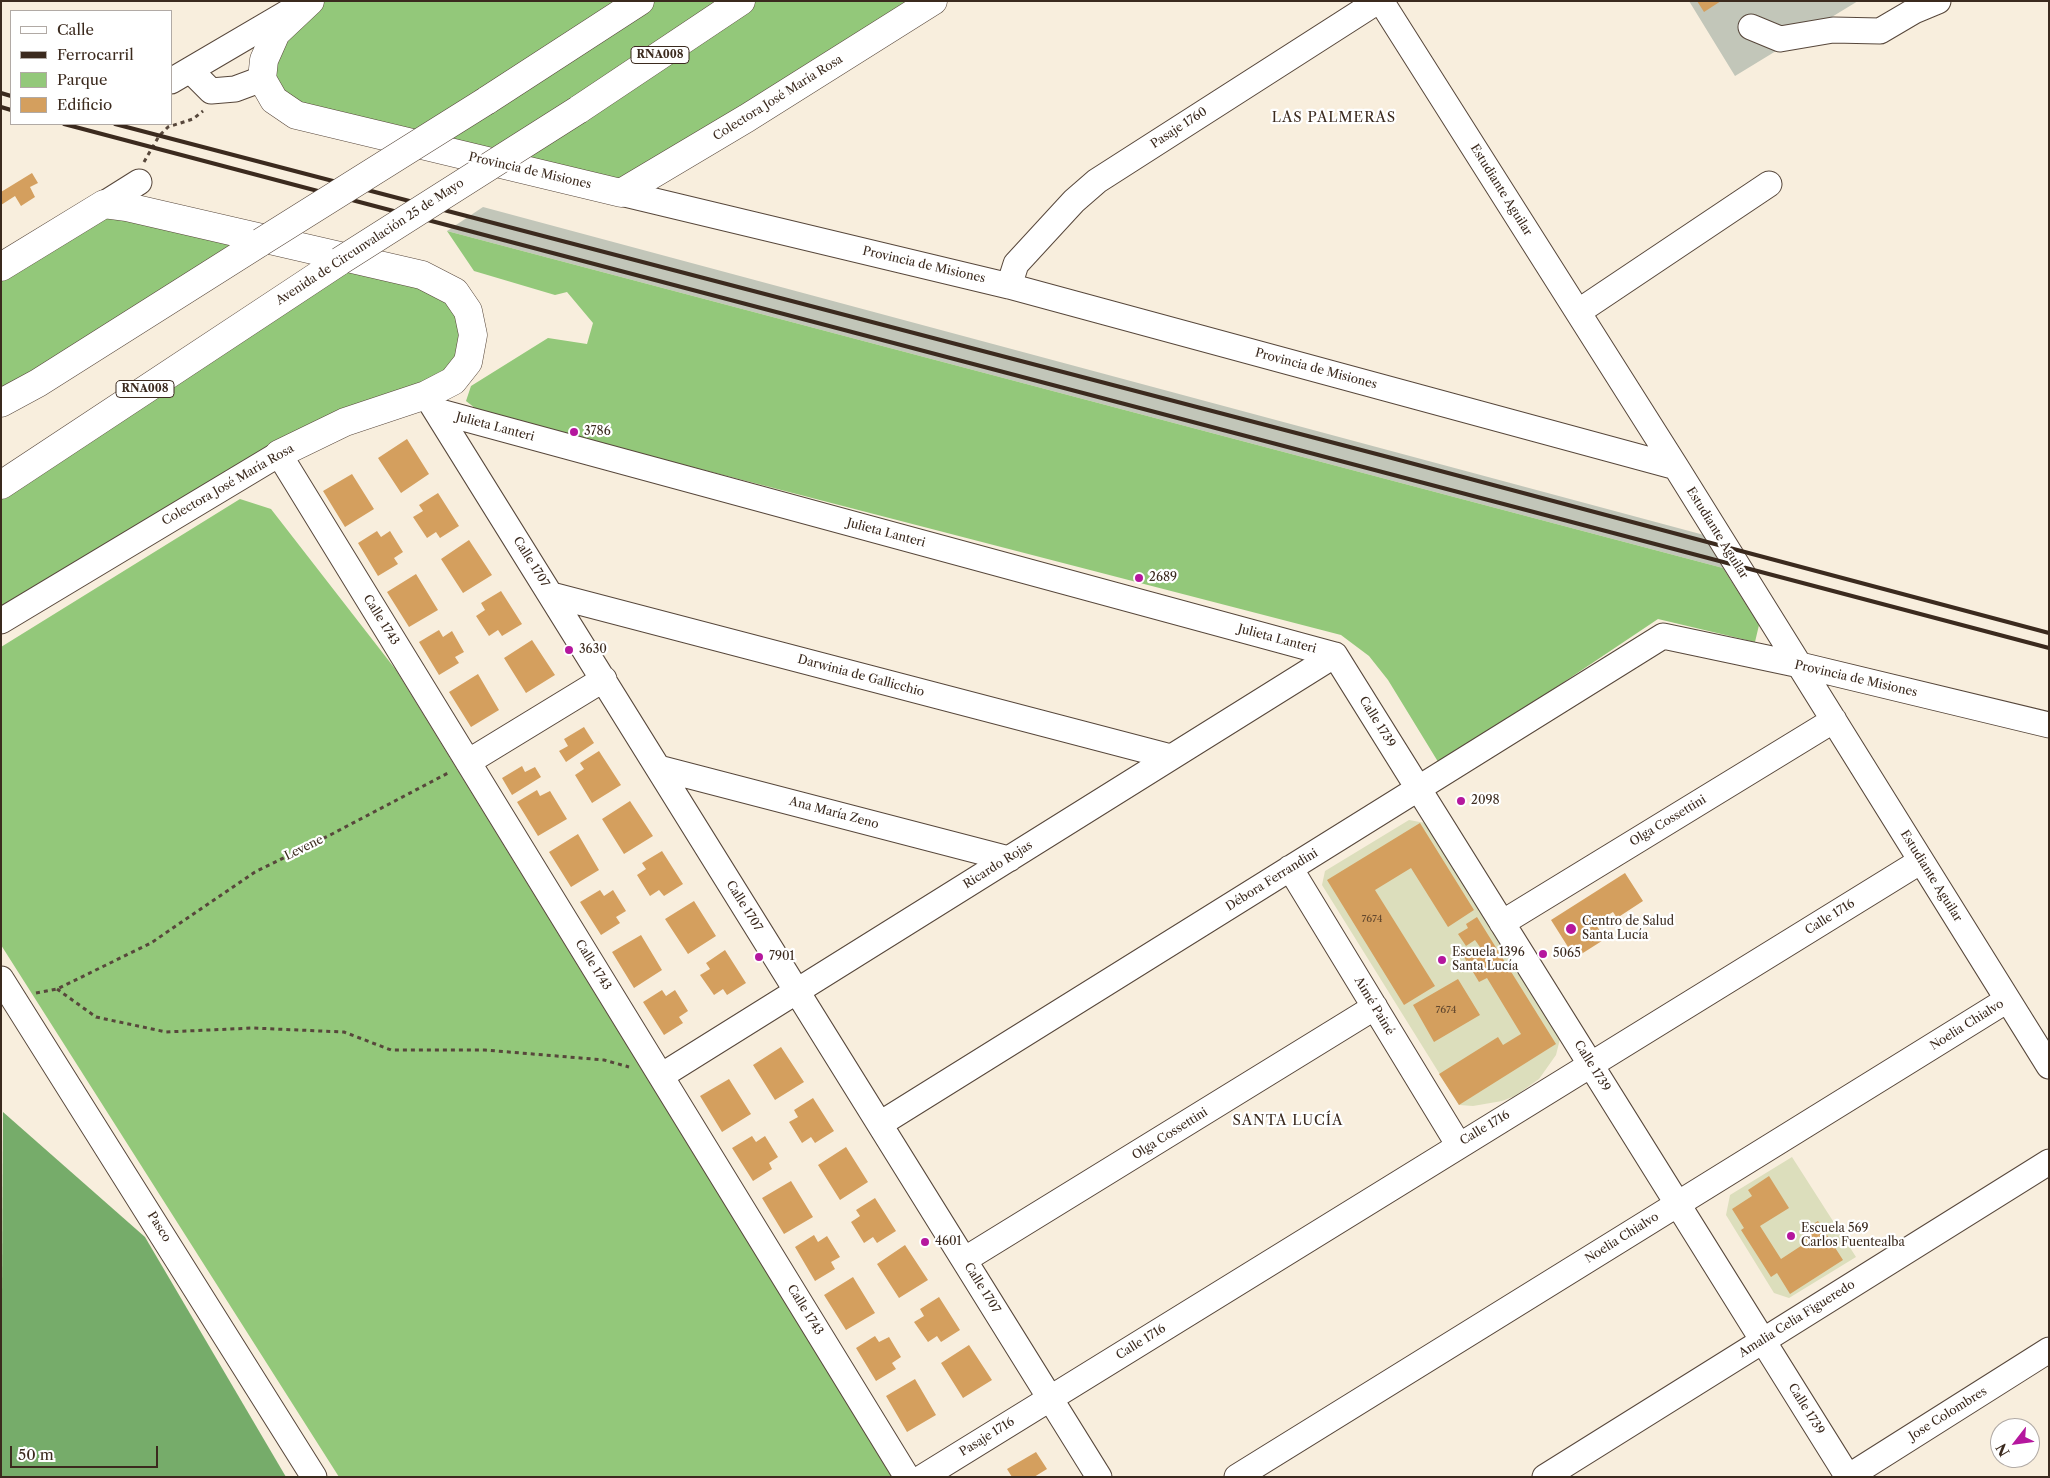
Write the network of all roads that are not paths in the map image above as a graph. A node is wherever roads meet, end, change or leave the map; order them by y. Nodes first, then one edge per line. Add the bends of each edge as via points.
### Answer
1 (308, 1) edge
2 (640, 1) edge
3 (741, 1) edge
4 (933, 1) edge
5 (1380, 1) edge
6 (1938, 1) edge
7 (1751, 27) dead end
8 (181, 76) edge
9 (262, 79) junction
10 (139, 182) road end
11 (1769, 184) dead end
12 (621, 193) junction
13 (95, 209) junction
14 (1, 267) edge
15 (1009, 286) junction
16 (1578, 312) junction
17 (1, 403) edge
18 (432, 403) junction
19 (278, 454) junction
20 (1676, 467) junction
21 (1, 485) edge
22 (552, 595) junction
23 (1, 621) edge
24 (1664, 636) joint
25 (1335, 655) junction
26 (1800, 665) junction
27 (604, 679) junction
28 (1834, 720) junction
29 (2049, 725) edge
30 (1171, 757) junction
31 (468, 762) junction
32 (659, 768) junction
33 (1419, 788) junction
34 (1009, 859) junction
35 (1921, 861) junction
36 (1290, 868) junction
37 (1502, 922) junction
38 (798, 991) junction
39 (5, 994) edge
40 (2008, 1000) junction
41 (1375, 1007) junction
42 (1591, 1064) junction
43 (2049, 1066) edge
44 (661, 1076) junction
45 (880, 1124) junction
46 (1458, 1144) junction
47 (2049, 1162) edge
48 (1678, 1204) junction
49 (964, 1260) junction
50 (1763, 1341) junction
51 (2049, 1350) edge
52 (1050, 1398) junction
53 (314, 1477) edge
54 (907, 1477) edge
55 (923, 1477) edge
56 (1099, 1477) edge
57 (1237, 1477) edge
58 (1545, 1477) edge
59 (1848, 1477) edge

1 - 8 street
1 - 9 main road via 276,33 264,60
2 - 17 main road, bridge via 38,383
3 - 21 main road, Avenida de Circunvalación 25 de Mayo / RNA008, bridge via 578,110 289,293
4 - 12 main road, Colectora José María Rosa
5 - 15 street, Pasaje 1760 via 1097,181 1016,264
5 - 16 street, Estudiante Aguilar
6 - 7 street via 1880,31 1833,30 1780,39
8 - 9 street via 211,91 235,89
9 - 12 main road, Provincia de Misiones via 274,100 296,115
10 - 13 street
11 - 16 street
12 - 15 street, Provincia de Misiones
13 - 14 main road
13 - 18 main road, Colectora José María Rosa via 136,209 422,276 455,292 468,311 473,335 468,362
15 - 20 street, Provincia de Misiones
16 - 20 street, Estudiante Aguilar
18 - 19 main road, Colectora José María Rosa via 345,422
18 - 22 street, Calle 1707
18 - 25 street, Julieta Lanteri
19 - 23 street, Colectora José María Rosa
19 - 31 street, Calle 1743
20 - 26 street, Estudiante Aguilar
22 - 27 street, Calle 1707
22 - 30 street, Darwinia de Gallicchio
24 - 26 street, Provincia de Misiones
24 - 33 street, Débora Ferrandini
25 - 30 street, Ricardo Rojas
25 - 33 street, Calle 1739
26 - 28 street, Estudiante Aguilar
26 - 29 street, Provincia de Misiones
27 - 31 street
27 - 32 street, Calle 1707
28 - 35 street, Estudiante Aguilar
28 - 37 street, Olga Cossettini
30 - 34 street, Ricardo Rojas
31 - 44 street, Calle 1743
32 - 34 street, Ana María Zeno
32 - 38 street, Calle 1707
33 - 36 street, Débora Ferrandini
33 - 37 street, Calle 1739
34 - 38 street, Ricardo Rojas
35 - 40 street, Estudiante Aguilar
35 - 42 street, Calle 1716
36 - 41 street, Aimé Painé
36 - 45 street, Débora Ferrandini
37 - 42 street, Calle 1739
38 - 44 street, Ricardo Rojas
38 - 45 street, Calle 1707
39 - 53 street, Pasco via 79,1100
40 - 43 street, Estudiante Aguilar
40 - 48 street, Noelia Chialvo
41 - 46 street, Aimé Painé
41 - 49 street, Olga Cossettini
42 - 46 street, Calle 1716
42 - 48 street, Calle 1739
44 - 54 street, Calle 1743
45 - 49 street, Calle 1707
46 - 52 street, Calle 1716
47 - 50 street, Amalia Celia Figueredo
48 - 50 street, Calle 1739
48 - 57 street, Noelia Chialvo
49 - 52 street, Calle 1707
50 - 58 street, Amalia Celia Figueredo
50 - 59 street, Calle 1739
51 - 59 street, Jose Colombres
52 - 55 street, Pasaje 1716
52 - 56 street, Calle 1707

